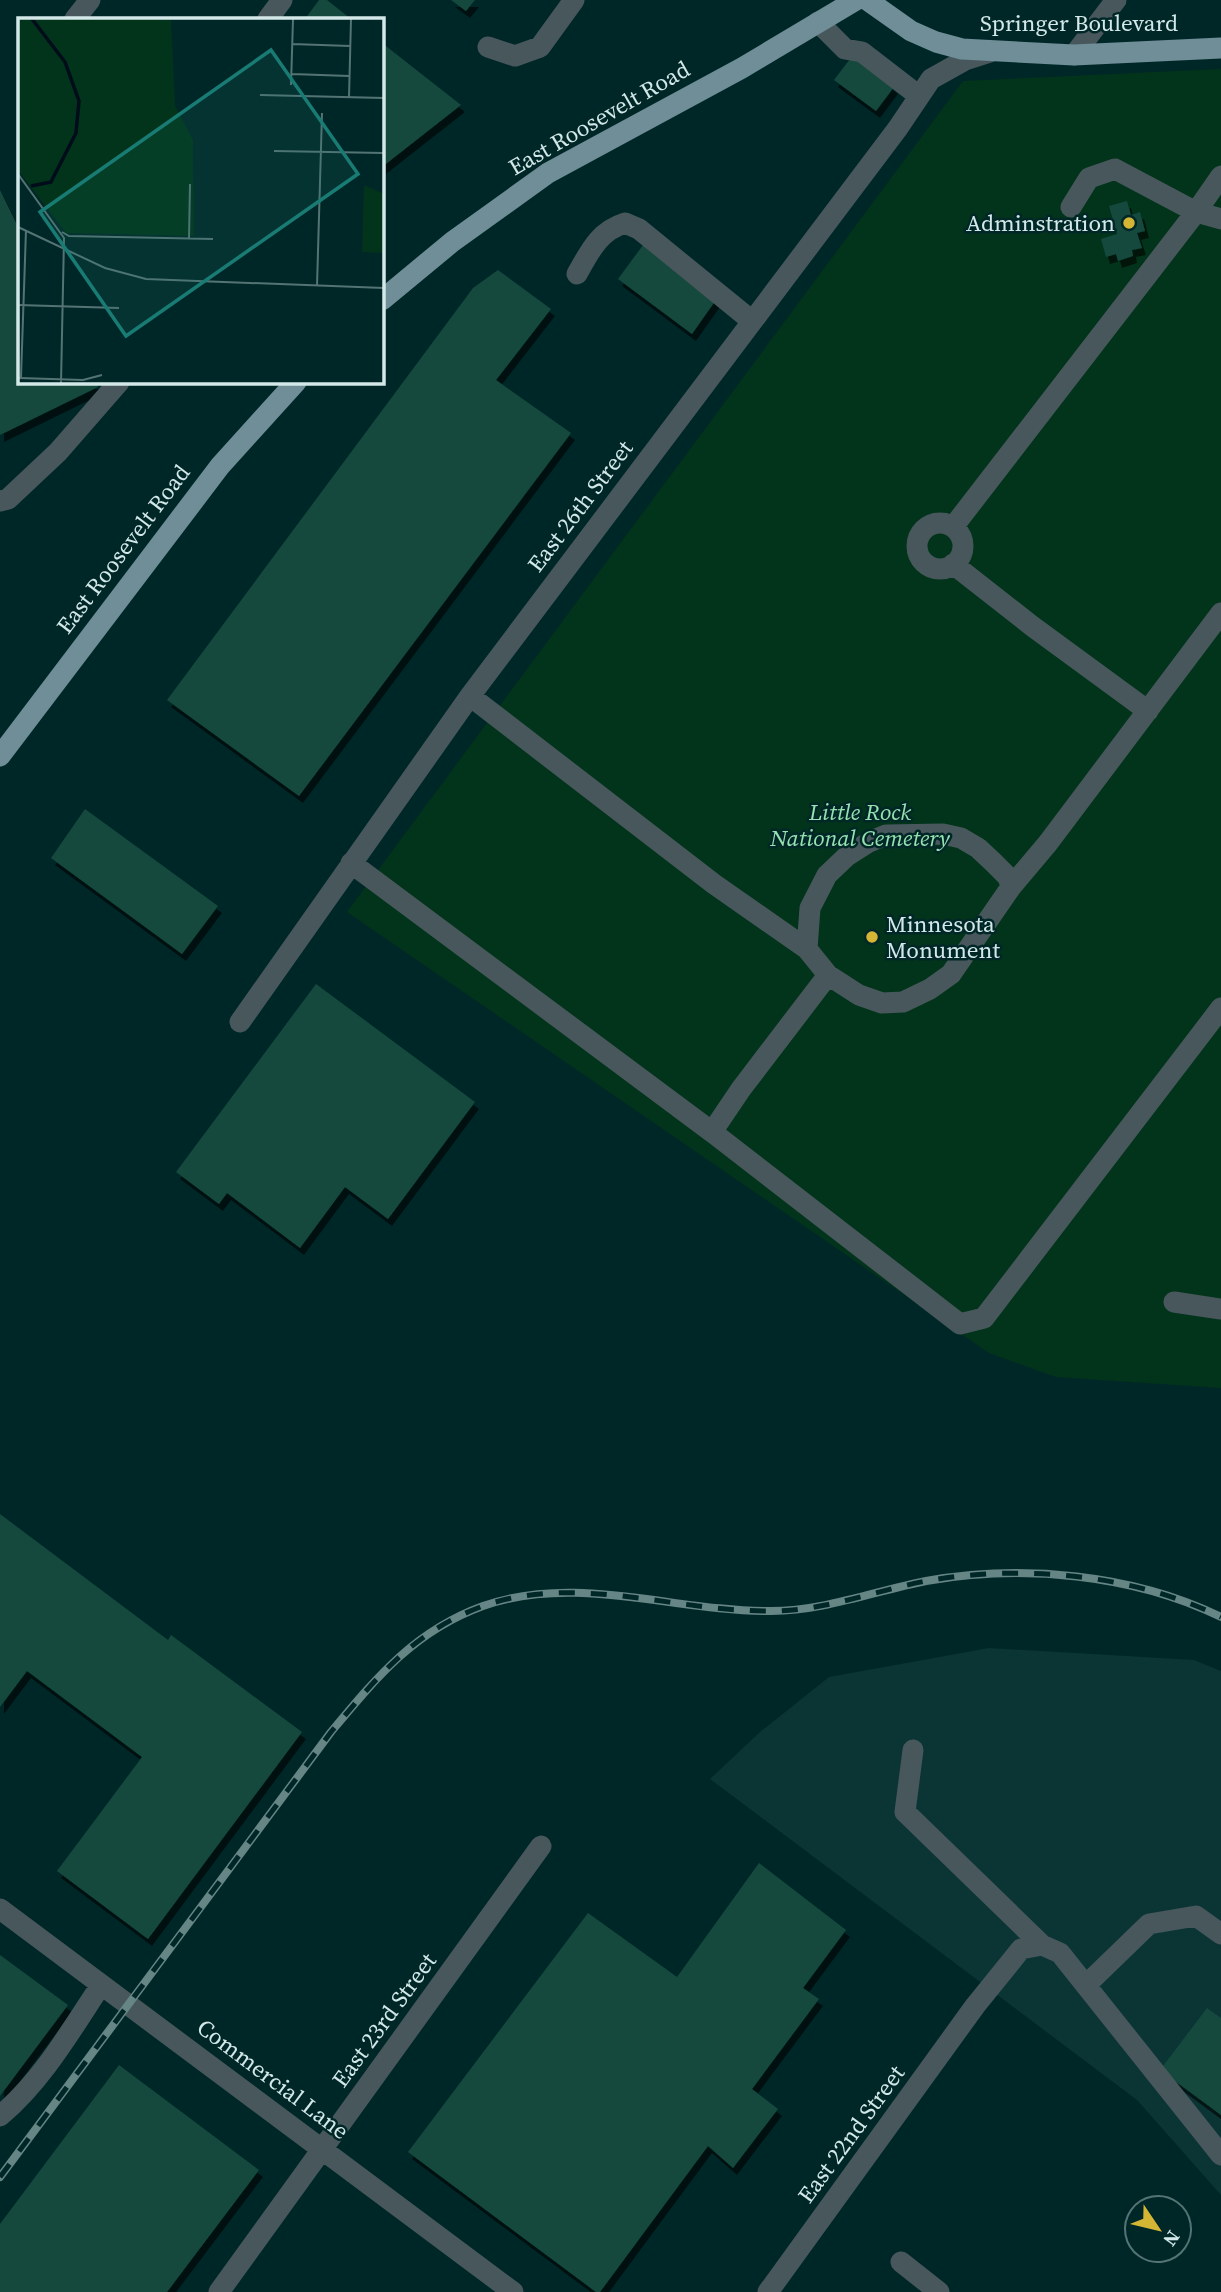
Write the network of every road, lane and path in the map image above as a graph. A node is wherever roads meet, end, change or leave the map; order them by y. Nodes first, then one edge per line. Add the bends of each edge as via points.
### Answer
1 (90, 0) edge
2 (282, 0) edge
3 (574, 0) edge
4 (856, 0) edge
5 (867, 0) edge
6 (1116, 0) edge
7 (76, 18) edge
8 (269, 18) edge
9 (818, 22) junction
10 (488, 47) dead end
11 (1221, 48) edge
12 (990, 52) junction
13 (1074, 55) junction
14 (919, 96) junction
15 (1221, 176) edge
16 (1071, 207) dead end
17 (1196, 212) junction
18 (1221, 219) edge
19 (577, 274) dead end
20 (383, 299) edge
21 (752, 321) junction
22 (118, 383) edge
23 (295, 383) edge
24 (0, 501) edge
25 (953, 527) junction
26 (953, 565) junction
27 (1221, 613) edge
28 (470, 696) junction
29 (1148, 711) junction
30 (0, 756) edge
31 (351, 863) junction
32 (1011, 887) junction
33 (807, 948) junction
34 (828, 975) junction
35 (1221, 1008) edge
36 (240, 1022) dead end
37 (712, 1132) junction
38 (1174, 1302) dead end
39 (1221, 1309) edge
40 (913, 1750) dead end
41 (541, 1846) dead end
42 (0, 1909) edge
43 (1221, 1934) edge
44 (1042, 1945) junction
45 (101, 1984) junction
46 (1086, 1985) junction
47 (0, 2116) edge
48 (324, 2149) junction
49 (1221, 2155) edge
50 (901, 2262) dead end
51 (219, 2292) edge
52 (513, 2292) edge
53 (768, 2292) edge
54 (939, 2292) edge

1 - 7 street
2 - 8 street
3 - 10 street via 540,47 515,56
4 - 9 main road, East Roosevelt Road
5 - 12 main road, Springer Boulevard via 911,31 936,42
6 - 13 street
9 - 14 street via 845,49 862,52
9 - 20 main road, East Roosevelt Road via 548,173 452,242
11 - 13 main road, Springer Boulevard
12 - 13 main road, Springer Boulevard
12 - 14 street, East 26th Street via 942,72
14 - 21 street, East 26th Street
15 - 17 street
16 - 17 street via 1089,178 1115,170
17 - 18 street
17 - 25 street
19 - 21 street via 597,240 625,223 639,229
21 - 28 street, East 26th Street
22 - 24 street via 58,452 8,499
23 - 30 main road, East Roosevelt Road via 220,466
25 - 26 street via 963,545
25 - 26 street via 931,524 917,542 925,563 939,569
26 - 29 street
27 - 29 street
28 - 31 street, East 26th Street
28 - 33 street via 714,884
29 - 32 street
31 - 36 street, East 26th Street
31 - 37 street
32 - 33 street via 993,862 961,838 886,835 847,856 827,875 810,908
32 - 34 street via 951,974 903,1002 882,1003 859,995
33 - 34 street
34 - 37 street
35 - 37 street via 984,1318 960,1324
38 - 39 street
40 - 44 street via 905,1812
41 - 48 street, East 23rd Street
42 - 45 street, Commercial Lane
43 - 46 street via 1196,1916 1149,1924
44 - 46 street via 1060,1953
44 - 53 street, East 22nd Street via 1021,1949 975,2006
45 - 47 street via 38,2076
45 - 48 street, Commercial Lane
46 - 49 street
48 - 51 street, East 23rd Street
48 - 52 street, Commercial Lane
50 - 54 street

